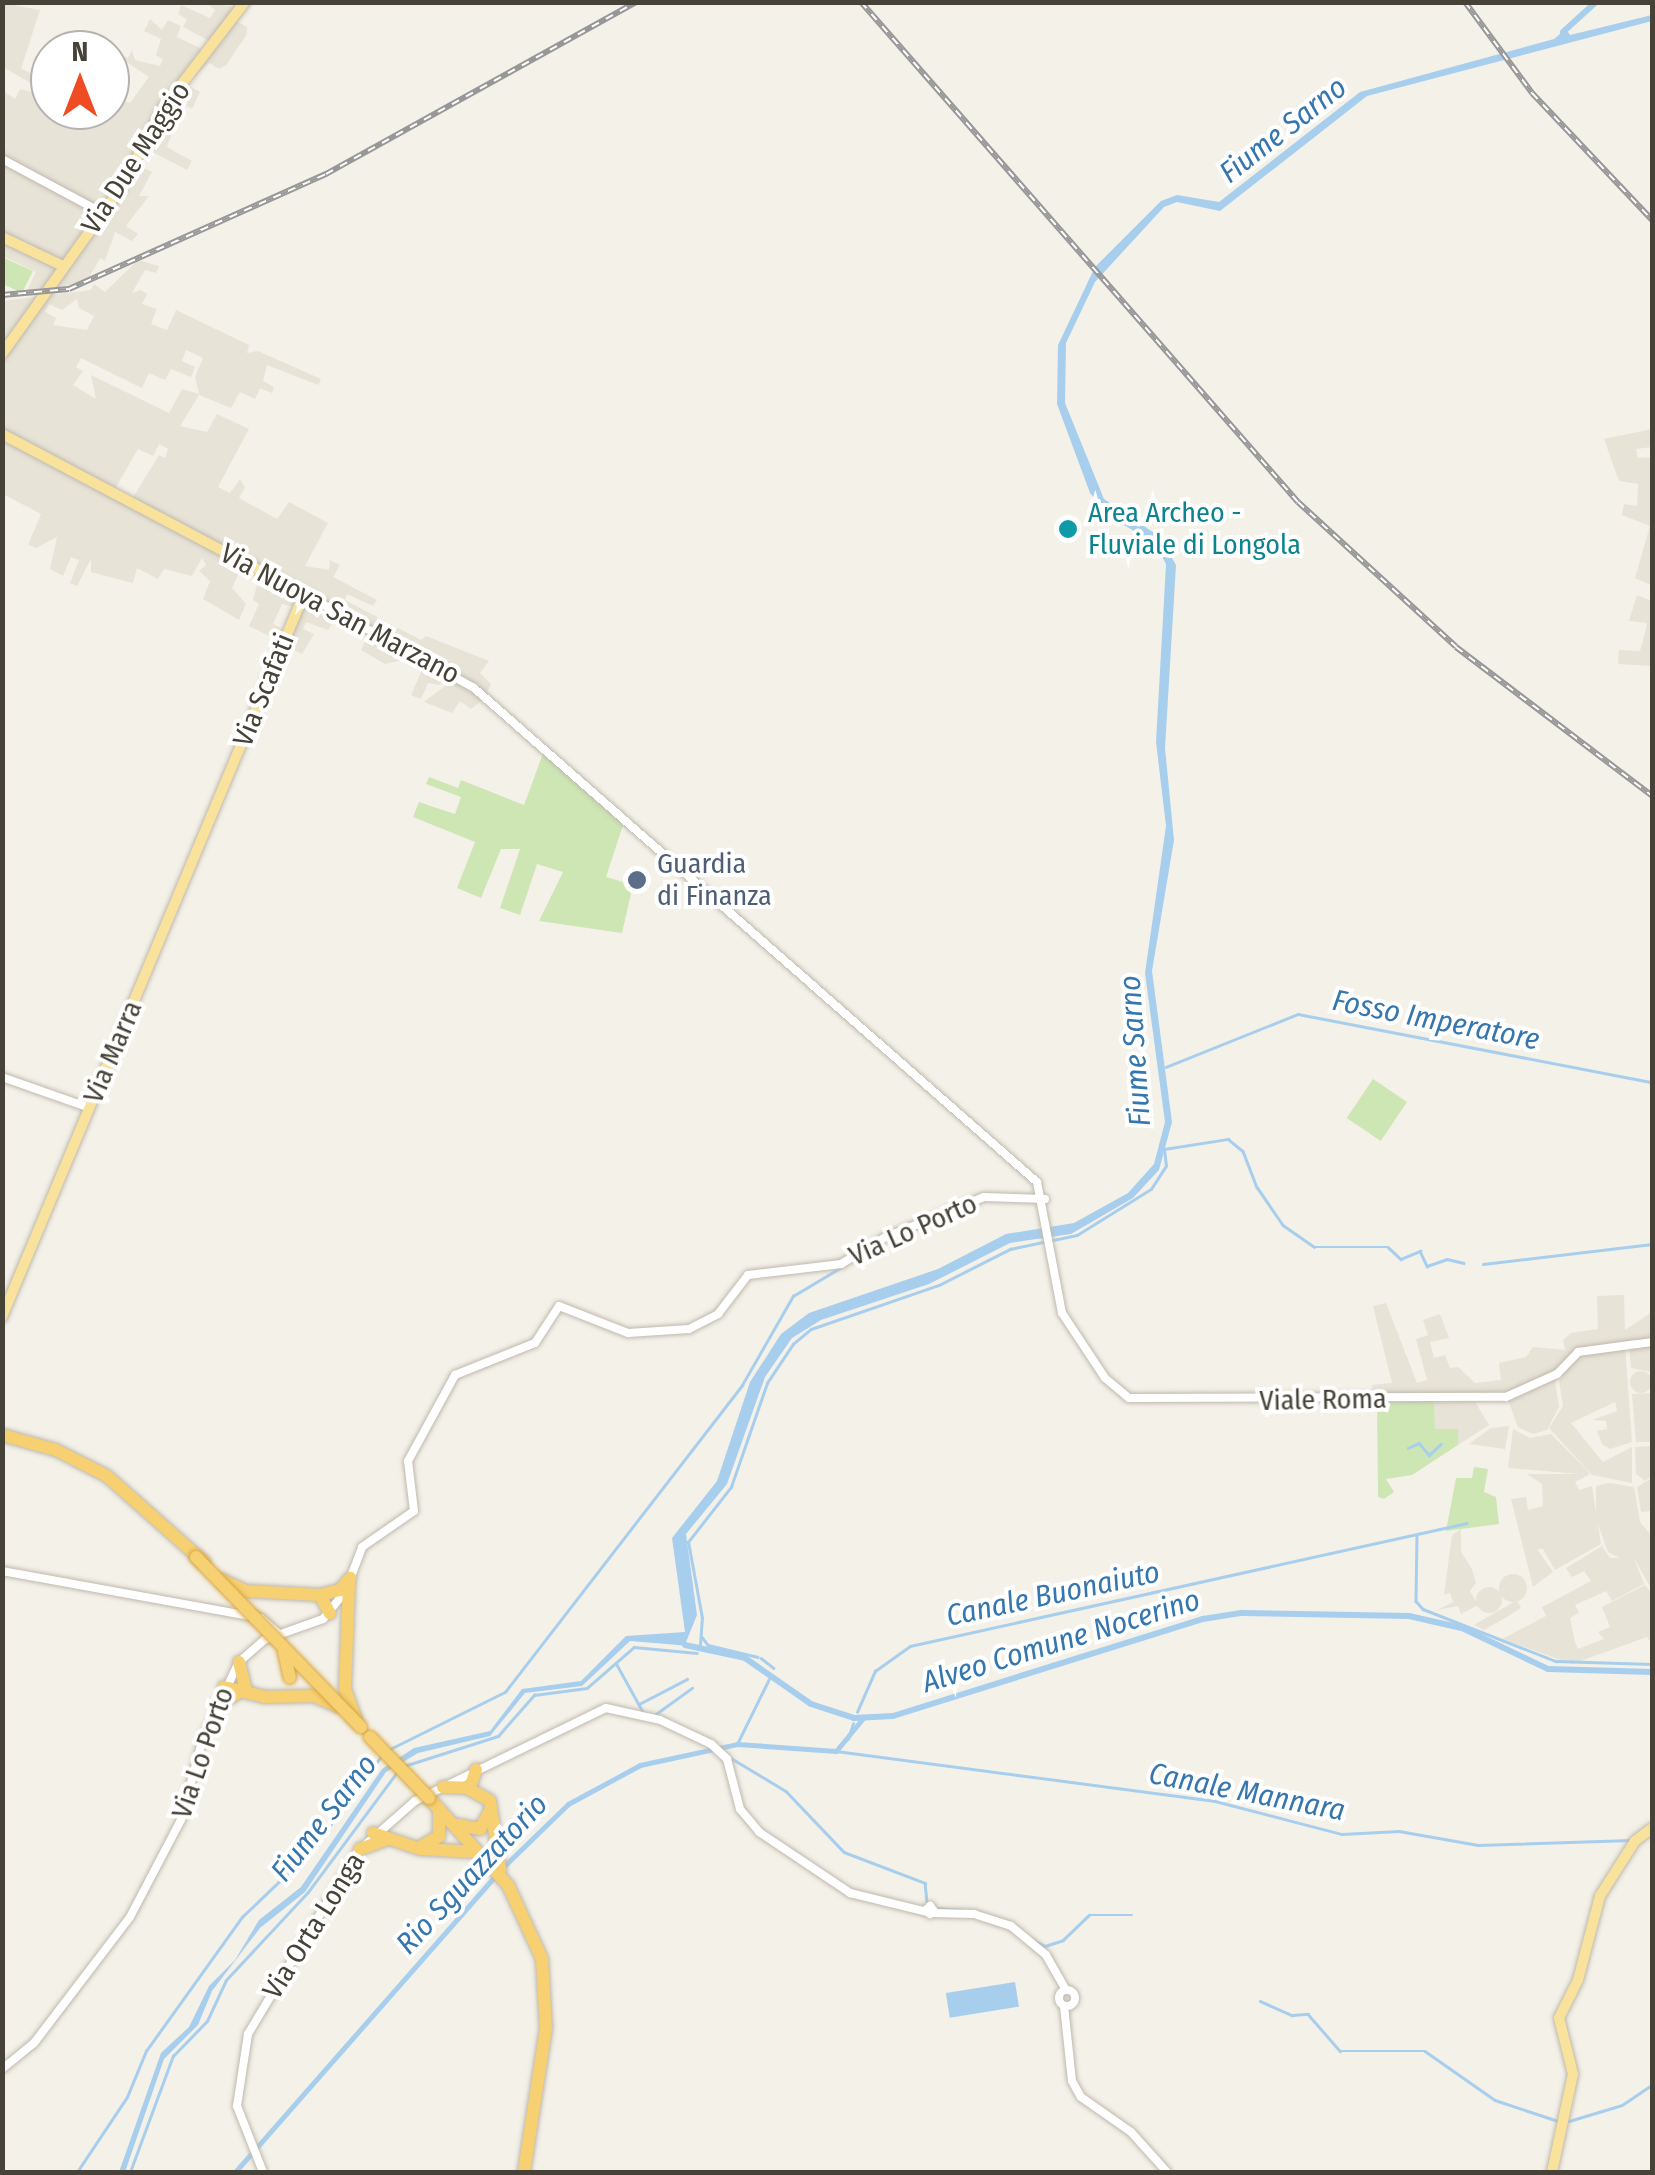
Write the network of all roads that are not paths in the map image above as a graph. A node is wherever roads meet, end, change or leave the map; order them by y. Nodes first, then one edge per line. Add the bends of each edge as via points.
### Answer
1 (245, 2) edge
2 (2, 159) edge
3 (101, 212) junction
4 (2, 237) edge
5 (64, 266) junction
6 (2, 354) edge
7 (2, 434) edge
8 (304, 594) junction
9 (223, 786) joint
10 (2, 1076) edge
11 (90, 1108) junction
12 (1044, 1199) junction
13 (3, 1316) edge
14 (1652, 1342) edge
15 (2, 1435) edge
16 (196, 1557) junction
17 (2, 1571) edge
18 (349, 1580) junction
19 (320, 1595) junction
20 (328, 1615) junction
21 (261, 1624) junction
22 (343, 1628) junction
23 (279, 1634) junction
24 (239, 1662) junction
25 (225, 1685) junction
26 (243, 1691) junction
27 (216, 1706) junction
28 (365, 1732) junction
29 (474, 1784) junction
30 (444, 1786) joint
31 (433, 1803) junction
32 (1652, 1828) edge
33 (381, 1834) junction
34 (414, 1846) junction
35 (360, 1849) joint
36 (499, 1870) junction
37 (1063, 1992) junction
38 (1067, 2008) junction
39 (2, 2068) edge
40 (524, 2170) edge
41 (263, 2172) edge
42 (1167, 2172) edge
43 (1552, 2172) edge

1 - 3 main road, Via Due Maggio via 164,107
2 - 3 street
3 - 5 main road, Via Due Maggio
4 - 5 main road
5 - 6 main road, Via Due Maggio
7 - 8 main road, Via Nuova San Marzano
8 - 9 main road, Via Scafati
8 - 12 street, Via Nuova San Marzano via 460,677 1037,1182
9 - 11 main road, Via Marra
10 - 11 street
11 - 13 main road, Via Marra
12 - 14 street, Viale Roma via 1058,1302 1111,1386 1141,1402 1506,1397 1557,1374 1578,1352
12 - 18 street, Via Lo Porto via 984,1197 841,1264 748,1275 718,1314 689,1329 628,1333 559,1306 536,1344 510,1348 455,1375 408,1461 414,1511 362,1546
15 - 16 highway via 98,1470
16 - 19 highway, bridge via 232,1586
16 - 21 highway, bridge
17 - 23 street via 266,1619
18 - 19 highway
18 - 20 street, Via Lo Porto
18 - 22 highway
19 - 20 highway
20 - 22 highway
20 - 23 street, Via Lo Porto
21 - 26 highway, bridge via 286,1654 290,1677 275,1694
21 - 28 highway, bridge
22 - 28 highway, bridge via 348,1708
23 - 24 street, Via Lo Porto
24 - 25 street, Via Lo Porto
24 - 26 highway
25 - 26 highway
25 - 27 street, Via Lo Porto
26 - 27 highway
26 - 28 highway, bridge via 332,1702
27 - 39 street, Via Lo Porto via 181,1820 130,1917 34,2043
28 - 31 highway, bridge
29 - 30 highway
29 - 31 highway via 489,1820 475,1830
29 - 36 highway via 494,1813
29 - 37 street via 610,1707 678,1729 715,1746 732,1770 740,1808 758,1832 850,1893 1011,1926 1046,1955
30 - 33 street, Via Orta Longa
31 - 34 highway via 442,1829 430,1844
31 - 36 highway
32 - 43 main road via 1637,1839 1600,1896 1578,1980 1559,2018 1573,2074
33 - 34 highway
33 - 35 highway
34 - 36 highway via 464,1847
35 - 41 street, Via Orta Longa via 248,2034 237,2106
36 - 40 highway via 539,1948 547,1996
37 - 38 street
37 - 38 street via 1075,1997
38 - 42 street via 1072,2081 1081,2097 1130,2132

